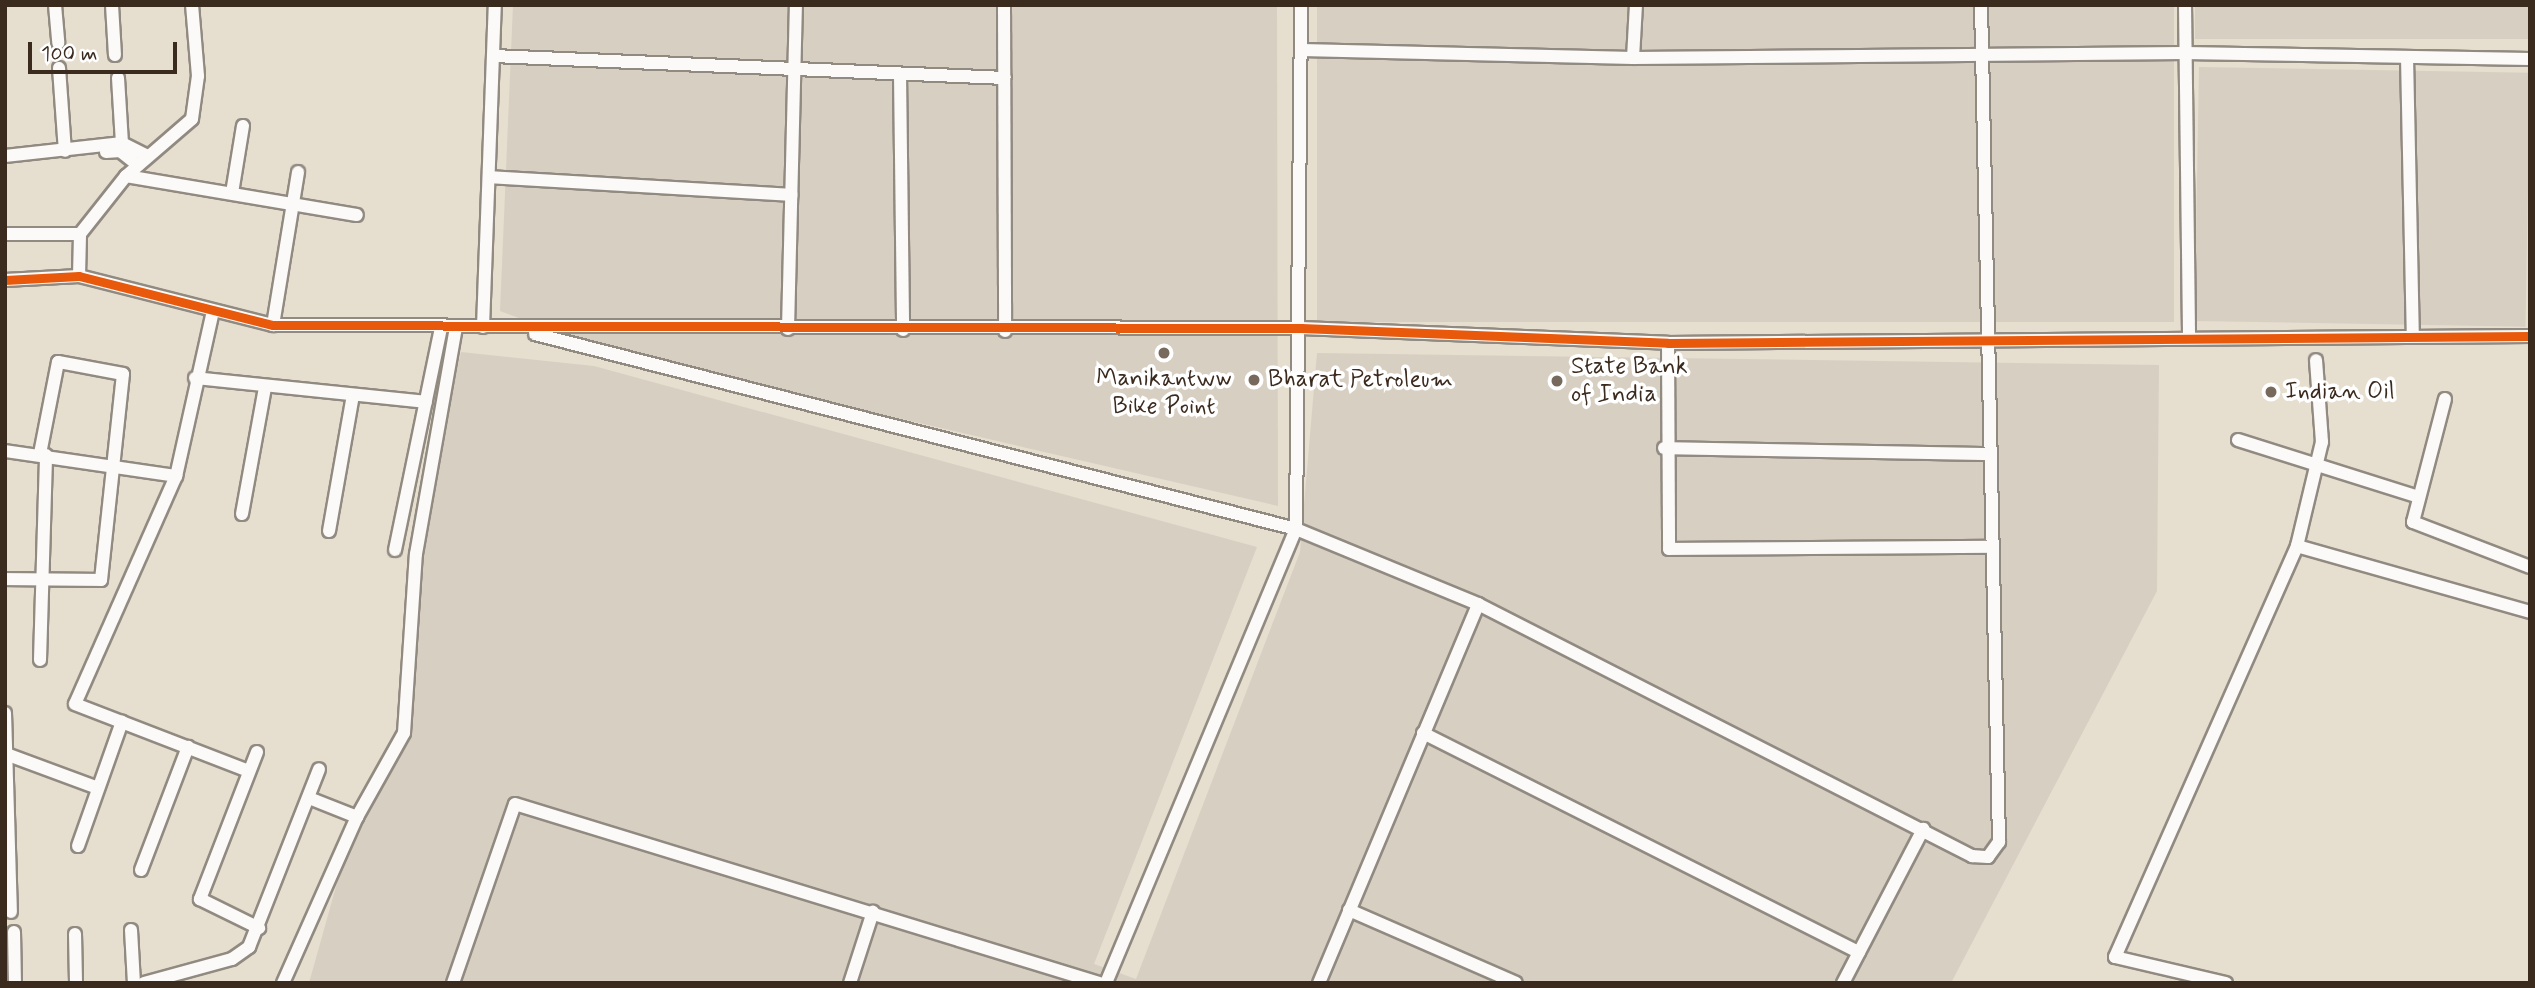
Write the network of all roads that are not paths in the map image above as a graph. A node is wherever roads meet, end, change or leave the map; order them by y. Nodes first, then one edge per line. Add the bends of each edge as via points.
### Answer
1 (55, 5) edge
2 (112, 5) edge
3 (192, 5) edge
4 (495, 5) edge
5 (796, 5) edge
6 (1004, 5) edge
7 (1301, 5) edge
8 (1636, 5) edge
9 (1981, 5) edge
10 (2185, 5) edge
11 (58, 43) dead end
12 (1302, 50) junction
13 (2185, 53) junction
14 (115, 55) dead end
15 (493, 55) junction
16 (1982, 55) junction
17 (2407, 57) junction
18 (1633, 58) junction
19 (2530, 59) edge
20 (59, 68) dead end
21 (794, 69) junction
22 (900, 74) junction
23 (118, 78) dead end
24 (1005, 78) junction
25 (243, 126) dead end
26 (122, 143) junction
27 (68, 150) junction
28 (5, 156) edge
29 (143, 161) junction
30 (298, 172) dead end
31 (126, 176) junction
32 (489, 177) junction
33 (232, 194) junction
34 (791, 195) junction
35 (293, 204) junction
36 (356, 215) dead end
37 (5, 234) edge
38 (80, 234) junction
39 (79, 276) junction
40 (5, 280) edge
41 (213, 311) junction
42 (273, 325) junction
43 (483, 327) junction
44 (441, 328) junction
45 (456, 328) junction
46 (1301, 328) junction
47 (788, 329) junction
48 (521, 330) junction
49 (903, 330) junction
50 (1005, 331) junction
51 (2530, 336) edge
52 (1988, 337) junction
53 (2189, 337) junction
54 (2413, 337) junction
55 (1668, 344) junction
56 (2316, 360) dead end
57 (195, 378) junction
58 (265, 387) junction
59 (353, 395) junction
60 (2445, 399) dead end
61 (426, 402) junction
62 (2238, 440) dead end
63 (1664, 448) junction
64 (5, 451) edge
65 (1990, 454) junction
66 (43, 455) junction
67 (109, 464) junction
68 (2316, 466) junction
69 (176, 476) junction
70 (2419, 498) junction
71 (242, 513) dead end
72 (1296, 529) junction
73 (328, 531) dead end
74 (2297, 546) junction
75 (1992, 547) junction
76 (395, 550) dead end
77 (2530, 567) edge
78 (5, 579) edge
79 (44, 581) junction
80 (1478, 604) junction
81 (2530, 612) edge
82 (40, 660) dead end
83 (5, 713) edge
84 (122, 722) junction
85 (1423, 733) junction
86 (188, 747) junction
87 (6, 749) edge
88 (257, 752) dead end
89 (319, 769) dead end
90 (249, 771) junction
91 (98, 788) junction
92 (309, 799) junction
93 (357, 817) junction
94 (1923, 830) junction
95 (7, 833) edge
96 (78, 846) dead end
97 (141, 870) dead end
98 (1349, 910) junction
99 (11, 912) dead end
100 (873, 912) junction
101 (259, 928) junction
102 (131, 930) dead end
103 (14, 932) dead end
104 (75, 934) dead end
105 (1859, 952) junction
106 (15, 983) edge
107 (76, 983) edge
108 (134, 983) edge
109 (144, 983) edge
110 (283, 983) edge
111 (453, 983) edge
112 (850, 983) edge
113 (1100, 983) edge
114 (1106, 983) edge
115 (1319, 983) edge
116 (1516, 983) edge
117 (1843, 983) edge
118 (2226, 983) edge

1 - 11 street
2 - 14 street
3 - 29 street via 198,76 192,119
4 - 15 street
5 - 21 street
6 - 24 street
7 - 12 street
8 - 18 street
9 - 16 street
10 - 13 street
12 - 18 street
12 - 46 street
13 - 16 street
13 - 17 street
13 - 53 street
15 - 21 street
15 - 32 street
16 - 18 street
16 - 52 street
17 - 19 street
17 - 54 street
20 - 27 street
21 - 22 street
21 - 34 street
22 - 24 street
22 - 49 street
23 - 26 street
24 - 50 street
25 - 33 street
26 - 27 street
26 - 29 street
27 - 28 street
27 - 29 street via 120,151
29 - 31 street
30 - 35 street
31 - 33 street
31 - 38 street
32 - 34 street
32 - 43 street
33 - 35 street
34 - 47 street
35 - 36 street
35 - 42 street
37 - 38 street
38 - 39 street
39 - 40 street
39 - 41 street
41 - 42 street
41 - 57 street
42 - 44 street
43 - 45 street
43 - 48 street
44 - 45 street
44 - 61 street
45 - 93 street via 416,554 404,733
46 - 50 street
46 - 55 street
46 - 72 street
47 - 48 street
47 - 49 street
48 - 72 street
49 - 50 street
51 - 54 street
52 - 53 street
52 - 55 street
52 - 65 street
53 - 54 street
55 - 63 street
56 - 68 street via 2322,442
57 - 58 street
57 - 69 street
58 - 59 street
58 - 71 street
59 - 61 street
59 - 73 street
60 - 70 street
61 - 76 street
62 - 68 street
63 - 65 street
63 - 75 street via 1669,549
64 - 66 street
65 - 75 street
66 - 67 street
66 - 67 street via 61,361 123,374
66 - 79 street
67 - 69 street
67 - 79 street via 101,580
68 - 70 street
68 - 74 street
69 - 84 street via 75,704
70 - 77 street via 2413,523
72 - 80 street
72 - 114 street
74 - 81 street
74 - 118 street via 2115,957
75 - 94 street via 1999,842 1980,858
78 - 79 street
79 - 82 street
80 - 85 street
80 - 94 street
83 - 87 street
84 - 86 street
84 - 91 street
85 - 98 street
85 - 105 street
86 - 90 street
86 - 97 street
87 - 91 street
87 - 95 street
88 - 90 street
89 - 92 street
90 - 101 street via 200,899
91 - 96 street
92 - 93 street
92 - 101 street
93 - 110 street
94 - 105 street
95 - 99 street
98 - 115 street
98 - 116 street
100 - 111 street via 515,804
100 - 112 street
100 - 113 street
101 - 109 street via 249,947 232,959
102 - 108 street
103 - 106 street
104 - 107 street
105 - 117 street

